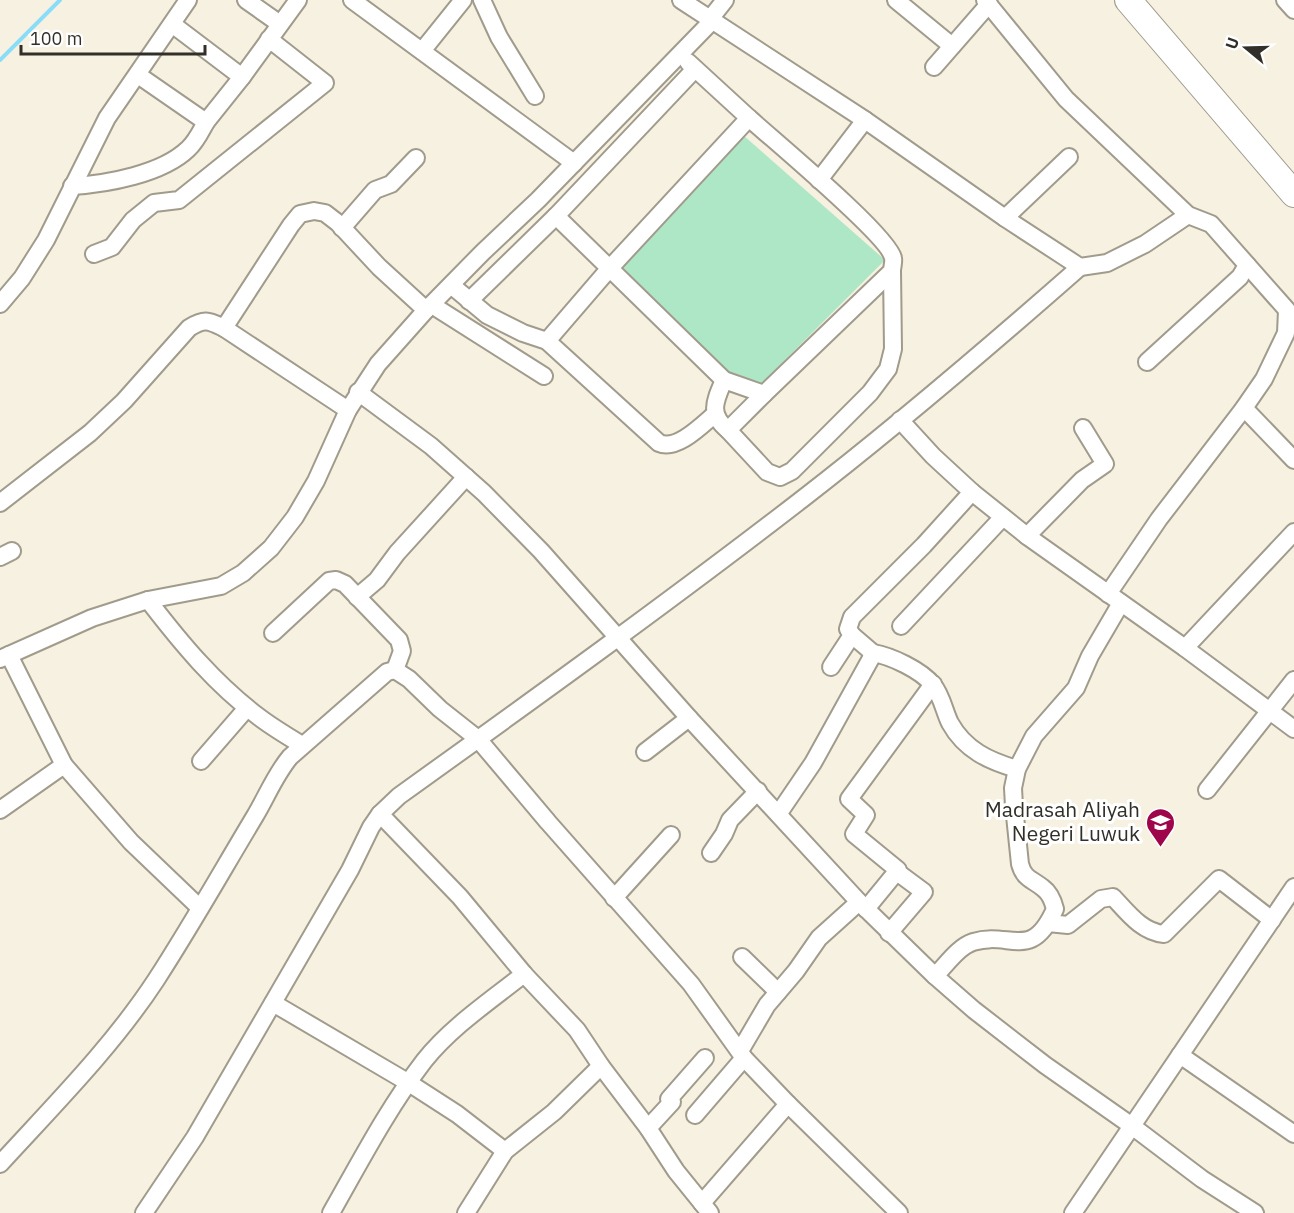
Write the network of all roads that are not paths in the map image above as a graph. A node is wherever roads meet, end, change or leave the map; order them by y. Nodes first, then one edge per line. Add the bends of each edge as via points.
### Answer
1 (188, 0) edge
2 (246, 0) edge
3 (298, 0) edge
4 (352, 0) edge
5 (463, 0) edge
6 (482, 0) edge
7 (681, 0) edge
8 (725, 0) edge
9 (896, 0) edge
10 (1128, 0) edge
11 (1285, 0) edge
12 (987, 2) edge
13 (1294, 10) edge
14 (711, 19) junction
15 (172, 24) junction
16 (280, 24) junction
17 (269, 39) junction
18 (952, 46) junction
19 (422, 51) junction
20 (680, 55) junction
21 (934, 67) dead end
22 (695, 69) junction
23 (138, 75) junction
24 (242, 77) junction
25 (535, 96) dead end
26 (749, 118) junction
27 (865, 120) junction
28 (206, 122) junction
29 (1069, 157) dead end
30 (416, 158) dead end
31 (574, 163) junction
32 (819, 180) junction
33 (72, 186) junction
34 (1294, 194) edge
35 (1188, 215) junction
36 (555, 216) junction
37 (1005, 218) junction
38 (342, 228) junction
39 (94, 254) dead end
40 (1247, 265) junction
41 (1080, 267) junction
42 (609, 269) junction
43 (892, 272) junction
44 (451, 285) junction
45 (470, 302) junction
46 (0, 304) edge
47 (1290, 307) edge
48 (429, 308) junction
49 (224, 328) junction
50 (1290, 337) edge
51 (547, 341) junction
52 (1147, 362) dead end
53 (544, 376) dead end
54 (724, 380) junction
55 (358, 392) junction
56 (764, 394) junction
57 (1244, 408) junction
58 (348, 410) junction
59 (715, 414) junction
60 (900, 420) junction
61 (1083, 428) dead end
62 (729, 430) junction
63 (1294, 460) edge
64 (466, 477) junction
65 (972, 492) junction
66 (0, 503) edge
67 (1003, 517) junction
68 (1294, 532) edge
69 (1028, 536) junction
70 (357, 597) junction
71 (1114, 598) junction
72 (148, 600) junction
73 (901, 626) dead end
74 (273, 633) dead end
75 (852, 635) junction
76 (617, 638) junction
77 (1185, 648) junction
78 (873, 652) junction
79 (4, 657) edge
80 (831, 668) dead end
81 (394, 670) junction
82 (1294, 680) edge
83 (933, 684) junction
84 (247, 708) junction
85 (1269, 711) junction
86 (689, 718) junction
87 (1294, 729) edge
88 (478, 739) junction
89 (302, 744) junction
90 (645, 752) dead end
91 (201, 761) dead end
92 (64, 765) junction
93 (1017, 769) junction
94 (1207, 790) dead end
95 (758, 791) junction
96 (0, 810) edge
97 (779, 813) junction
98 (380, 814) junction
99 (671, 836) dead end
100 (711, 853) dead end
101 (897, 872) junction
102 (1294, 887) edge
103 (614, 898) junction
104 (862, 905) junction
105 (200, 908) junction
106 (1272, 920) junction
107 (1048, 923) junction
108 (889, 933) junction
109 (742, 957) dead end
110 (524, 974) junction
111 (935, 976) junction
112 (778, 992) junction
113 (273, 1003) junction
114 (742, 1055) junction
115 (1180, 1055) junction
116 (705, 1058) dead end
117 (601, 1066) junction
118 (409, 1083) junction
119 (788, 1104) junction
120 (695, 1115) dead end
121 (1132, 1126) junction
122 (648, 1128) junction
123 (1294, 1134) edge
124 (505, 1151) junction
125 (0, 1164) edge
126 (706, 1208) edge
127 (144, 1213) edge
128 (331, 1213) edge
129 (466, 1213) edge
130 (899, 1213) edge
131 (1073, 1213) edge
132 (1255, 1213) edge

1 - 15 street
2 - 16 street
3 - 16 street
4 - 19 street
5 - 19 street
6 - 25 street via 499,37
7 - 14 street
8 - 14 street
9 - 18 street
10 - 34 highway
11 - 13 street
12 - 18 street
12 - 35 street via 1066,99
14 - 20 street
14 - 27 street
15 - 23 street
15 - 24 street
16 - 17 street
17 - 24 street
17 - 39 street via 325,83 179,200 154,203 133,219 112,247
18 - 21 street
19 - 31 street
20 - 22 street
20 - 31 street
22 - 26 street
22 - 36 street
23 - 28 street
23 - 33 street via 107,118
24 - 28 street
26 - 32 street
26 - 42 street
27 - 32 street
27 - 37 street
28 - 33 street via 189,148 168,164 113,181
29 - 37 street
30 - 38 street via 391,184 375,190
31 - 44 street
32 - 43 street via 885,244 893,258
33 - 46 street via 34,259
35 - 40 street via 1211,224
35 - 41 street via 1145,244 1107,263
36 - 42 street
36 - 45 street
37 - 41 street
38 - 48 street
38 - 49 street via 325,213 314,210 300,214
40 - 47 street
40 - 52 street via 1240,277
41 - 60 street
42 - 51 street
42 - 54 street
43 - 56 street
43 - 62 street via 893,349 888,369 870,393 792,471 780,477 767,472
44 - 45 street
44 - 48 street
45 - 51 street via 496,320
47 - 50 street
48 - 53 street
48 - 55 street
49 - 58 street
49 - 66 street via 209,321 189,328 90,433
50 - 57 street
51 - 59 street via 660,443 672,445
54 - 56 street
54 - 59 street
55 - 58 street
55 - 64 street
56 - 62 street
57 - 63 street
57 - 71 street via 1159,519
58 - 72 street via 316,481 271,548 243,573 220,586
59 - 62 street
60 - 65 street
60 - 76 street
61 - 69 street via 1105,464 1082,480
64 - 70 street via 377,580
64 - 76 street via 541,551
65 - 67 street
65 - 75 street via 852,617 848,628
67 - 69 street
67 - 73 street
68 - 77 street
69 - 71 street
70 - 74 street via 345,584 329,581
70 - 81 street via 399,640 402,651
71 - 77 street
71 - 93 street via 1076,688 1034,736
72 - 79 street via 92,618
72 - 84 street via 180,643
75 - 78 street
75 - 80 street
76 - 86 street
76 - 88 street
77 - 85 street
78 - 83 street via 898,660
78 - 97 street via 823,746
79 - 92 street
81 - 88 street
81 - 89 street via 371,683
82 - 85 street
83 - 93 street via 950,723 962,739 985,759
83 - 101 street via 849,799 867,815 854,834
84 - 89 street
84 - 91 street
85 - 87 street
85 - 94 street
86 - 90 street
86 - 95 street
88 - 98 street
88 - 103 street
89 - 105 street via 282,767
92 - 96 street
92 - 105 street via 131,842
93 - 107 street via 1013,788 1020,864 1028,880 1052,898 1055,909
95 - 97 street
95 - 100 street via 730,820
97 - 104 street
98 - 110 street via 460,897
98 - 113 street
99 - 103 street
101 - 104 street
101 - 108 street via 924,892
102 - 106 street
103 - 114 street via 691,984
104 - 108 street
104 - 112 street via 819,938
105 - 125 street via 116,1037
106 - 107 street via 1219,879 1164,934 1152,933 1113,897 1101,899 1068,925
106 - 115 street
107 - 111 street via 1029,940 971,942
108 - 111 street
109 - 112 street
110 - 117 street via 577,1030
110 - 118 street via 450,1035
111 - 121 street via 1045,1065
112 - 114 street via 767,1005
113 - 118 street
113 - 127 street via 195,1137
114 - 119 street
114 - 120 street
115 - 121 street
115 - 123 street
116 - 122 street
117 - 122 street
117 - 124 street via 554,1112
118 - 124 street
118 - 128 street
119 - 126 street
119 - 130 street
121 - 131 street
121 - 132 street
122 - 126 street
124 - 129 street

